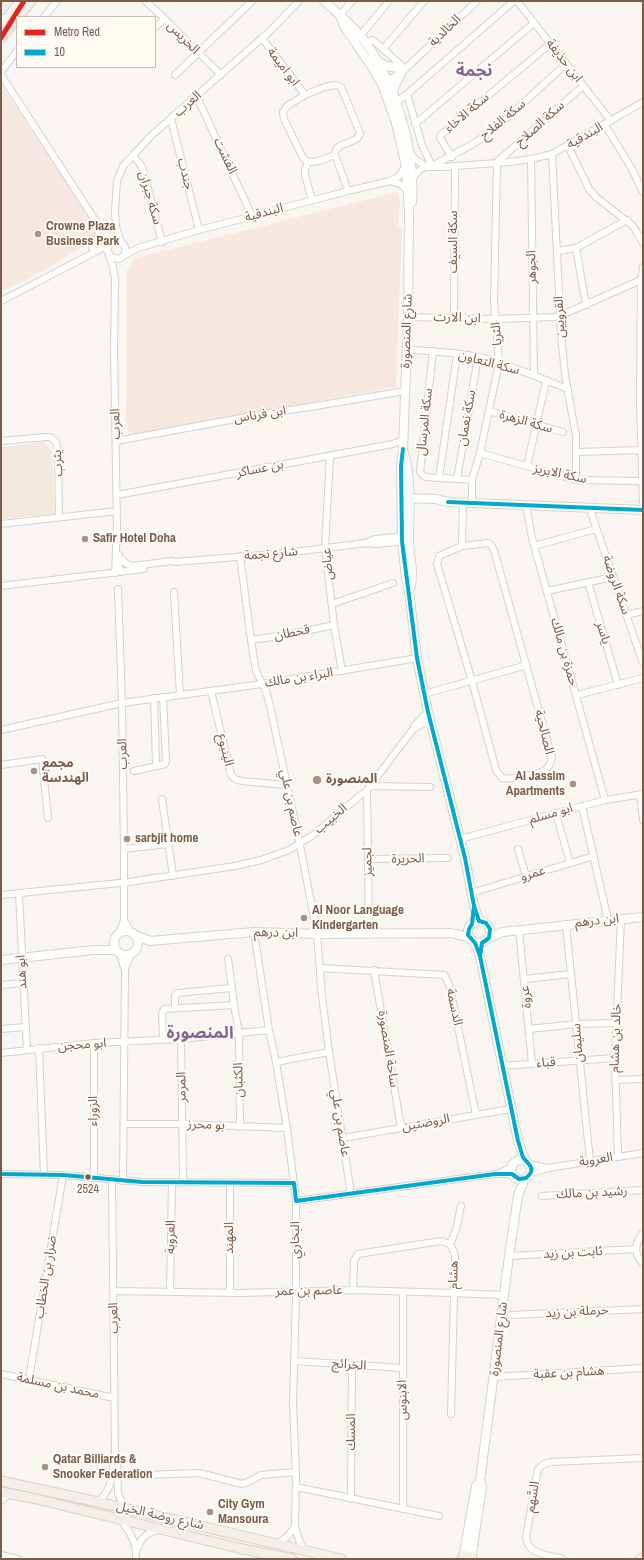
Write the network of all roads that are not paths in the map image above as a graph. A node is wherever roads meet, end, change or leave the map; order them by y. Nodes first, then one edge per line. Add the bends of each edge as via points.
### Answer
1 (8, 1) edge
2 (31, 1) edge
3 (57, 1) edge
4 (145, 1) edge
5 (252, 1) edge
6 (299, 1) edge
7 (324, 1) edge
8 (352, 1) edge
9 (389, 1) edge
10 (424, 1) edge
11 (477, 1) edge
12 (516, 1) edge
13 (1, 10) edge
14 (340, 15) junction
15 (19, 16) edge
16 (45, 16) edge
17 (16, 19) edge
18 (165, 20) junction
19 (534, 24) junction
20 (156, 26) edge
21 (1, 38) edge
22 (262, 38) junction
23 (362, 39) junction
24 (550, 44) junction
25 (384, 48) junction
26 (16, 52) edge
27 (199, 53) junction
28 (377, 61) junction
29 (566, 64) junction
30 (401, 69) junction
31 (1, 72) edge
32 (1, 75) edge
33 (174, 75) dead end
34 (221, 75) junction
35 (383, 80) junction
36 (583, 86) junction
37 (407, 94) junction
38 (305, 95) junction
39 (197, 96) junction
40 (394, 99) junction
41 (643, 102) edge
42 (172, 118) junction
43 (608, 123) junction
44 (416, 124) junction
45 (568, 146) junction
46 (410, 152) junction
47 (552, 154) junction
48 (133, 155) junction
49 (335, 155) junction
50 (452, 157) junction
51 (531, 159) junction
52 (308, 162) junction
53 (497, 162) junction
54 (406, 166) junction
55 (454, 166) junction
56 (429, 167) junction
57 (413, 177) junction
58 (390, 181) junction
59 (408, 190) junction
60 (348, 191) junction
61 (643, 192) edge
62 (312, 200) junction
63 (409, 214) junction
64 (252, 216) junction
65 (627, 220) junction
66 (116, 227) junction
67 (199, 230) junction
68 (162, 242) junction
69 (111, 243) junction
70 (643, 243) edge
71 (123, 244) junction
72 (138, 248) junction
73 (576, 248) junction
74 (94, 250) junction
75 (557, 251) junction
76 (108, 254) junction
77 (121, 258) junction
78 (643, 267) edge
79 (114, 274) junction
80 (641, 280) junction
81 (1, 301) edge
82 (586, 305) junction
83 (560, 316) junction
84 (408, 317) junction
85 (454, 318) junction
86 (533, 318) junction
87 (496, 319) junction
88 (642, 342) edge
89 (408, 350) junction
90 (433, 351) junction
91 (457, 354) junction
92 (478, 357) junction
93 (499, 363) junction
94 (534, 375) junction
95 (546, 381) junction
96 (568, 389) junction
97 (405, 391) junction
98 (641, 399) edge
99 (489, 411) junction
100 (536, 425) junction
101 (563, 432) dead end
102 (403, 440) junction
103 (1, 441) edge
104 (116, 441) junction
105 (642, 450) edge
106 (577, 452) junction
107 (480, 453) junction
108 (330, 456) junction
109 (642, 458) edge
110 (526, 466) junction
111 (439, 478) junction
112 (456, 479) junction
113 (472, 480) junction
114 (576, 480) junction
115 (641, 481) junction
116 (117, 495) junction
117 (405, 501) junction
118 (463, 502) junction
119 (472, 503) junction
120 (526, 505) junction
121 (589, 507) junction
122 (643, 510) edge
123 (117, 511) junction
124 (59, 516) junction
125 (1, 524) edge
126 (596, 529) junction
127 (405, 539) junction
128 (462, 546) junction
129 (534, 546) junction
130 (325, 548) junction
131 (117, 550) junction
132 (240, 556) junction
133 (119, 557) junction
134 (131, 568) junction
135 (117, 573) junction
136 (613, 577) junction
137 (588, 582) junction
138 (393, 583) dead end
139 (1, 586) edge
140 (118, 589) dead end
141 (547, 591) junction
142 (174, 592) dead end
143 (332, 604) junction
144 (643, 611) edge
145 (626, 615) junction
146 (334, 625) junction
147 (250, 640) junction
148 (417, 658) junction
149 (643, 663) edge
150 (527, 665) junction
151 (342, 671) junction
152 (643, 678) edge
153 (472, 681) junction
154 (262, 684) junction
155 (618, 685) junction
156 (211, 691) junction
157 (424, 694) junction
158 (180, 695) junction
159 (577, 695) junction
160 (163, 697) junction
161 (154, 698) junction
162 (122, 702) junction
163 (429, 716) junction
164 (1, 730) edge
165 (1, 765) edge
166 (157, 766) junction
167 (134, 771) dead end
168 (287, 785) junction
169 (430, 787) dead end
170 (369, 788) junction
171 (641, 794) edge
172 (162, 799) dead end
173 (605, 800) junction
174 (582, 806) junction
175 (556, 814) junction
176 (48, 818) dead end
177 (643, 820) edge
178 (460, 839) junction
179 (168, 844) junction
180 (300, 845) junction
181 (124, 849) junction
182 (518, 849) dead end
183 (594, 856) junction
184 (448, 858) dead end
185 (368, 859) junction
186 (570, 863) junction
187 (173, 876) junction
188 (526, 876) junction
189 (123, 882) junction
190 (471, 893) junction
191 (19, 894) junction
192 (1, 895) edge
193 (643, 916) edge
194 (621, 918) junction
195 (124, 920) junction
196 (608, 920) junction
197 (488, 925) junction
198 (566, 925) junction
199 (519, 930) junction
200 (120, 932) junction
201 (254, 932) junction
202 (502, 932) junction
203 (369, 933) junction
204 (133, 934) junction
205 (317, 934) junction
206 (476, 934) junction
207 (150, 941) junction
208 (117, 952) junction
209 (133, 953) junction
210 (22, 957) junction
211 (228, 959) dead end
212 (1, 960) edge
213 (320, 968) junction
214 (374, 970) junction
215 (125, 971) junction
216 (571, 974) junction
217 (524, 979) junction
218 (23, 983) junction
219 (1, 985) edge
220 (232, 988) junction
221 (234, 1005) junction
222 (175, 1008) junction
223 (616, 1023) junction
224 (577, 1024) junction
225 (26, 1027) junction
226 (1, 1029) edge
227 (529, 1029) junction
228 (269, 1030) junction
229 (239, 1033) junction
230 (181, 1039) junction
231 (163, 1040) junction
232 (125, 1042) junction
233 (94, 1043) junction
234 (39, 1048) junction
235 (27, 1050) junction
236 (329, 1052) junction
237 (1, 1053) edge
238 (615, 1058) junction
239 (580, 1060) junction
240 (276, 1062) junction
241 (532, 1064) junction
242 (502, 1066) junction
243 (643, 1079) edge
244 (615, 1080) junction
245 (510, 1109) junction
246 (476, 1115) junction
247 (124, 1124) junction
248 (182, 1124) junction
249 (240, 1127) junction
250 (401, 1127) junction
251 (287, 1128) junction
252 (342, 1138) junction
253 (518, 1141) junction
254 (643, 1153) edge
255 (618, 1157) junction
256 (516, 1161) junction
257 (590, 1161) junction
258 (529, 1166) junction
259 (1, 1174) edge
260 (44, 1175) junction
261 (62, 1176) junction
262 (516, 1176) junction
263 (94, 1178) junction
264 (112, 1180) junction
265 (123, 1181) junction
266 (172, 1182) junction
267 (183, 1183) junction
268 (294, 1183) junction
269 (230, 1184) junction
270 (643, 1190) edge
271 (351, 1194) junction
272 (542, 1196) dead end
273 (296, 1201) junction
274 (461, 1206) dead end
275 (643, 1233) edge
276 (450, 1244) junction
277 (636, 1249) junction
278 (509, 1256) junction
279 (643, 1263) edge
280 (353, 1290) junction
281 (114, 1291) junction
282 (170, 1292) junction
283 (296, 1292) junction
284 (403, 1292) junction
285 (230, 1293) junction
286 (454, 1293) junction
287 (504, 1296) junction
288 (643, 1309) edge
289 (511, 1315) dead end
290 (295, 1361) junction
291 (352, 1365) junction
292 (402, 1368) junction
293 (643, 1368) edge
294 (1, 1374) edge
295 (494, 1377) junction
296 (29, 1379) junction
297 (114, 1398) junction
298 (451, 1414) dead end
299 (115, 1456) junction
300 (643, 1458) edge
301 (296, 1473) junction
302 (117, 1475) junction
303 (1, 1481) edge
304 (296, 1486) junction
305 (5, 1493) edge
306 (351, 1499) junction
307 (1, 1501) edge
308 (98, 1502) junction
309 (124, 1508) junction
310 (403, 1509) junction
311 (439, 1516) dead end
312 (120, 1519) junction
313 (295, 1527) junction
314 (162, 1529) junction
315 (277, 1544) junction
316 (136, 1550) junction
317 (305, 1550) junction
318 (1, 1555) edge
319 (643, 1556) edge
320 (467, 1558) edge
321 (18, 1559) edge
322 (136, 1559) edge
323 (292, 1559) edge
324 (342, 1559) edge
325 (563, 1559) edge
326 (638, 1559) edge

1 - 13 main road
2 - 15 main road
3 - 16 street
4 - 18 street, الخريس
5 - 27 street
6 - 22 street, العرب
7 - 14 main road, شارع المنصورة
8 - 14 street
9 - 23 street
10 - 25 street
11 - 30 street, الخالدية
12 - 19 street, ابن حذيفة
12 - 37 street
14 - 23 main road, شارع المنصورة
14 - 35 main road, شارع المنصورة via 344,26
17 - 21 main road
18 - 20 street
18 - 27 street, الخريس
19 - 24 street, ابن حذيفة
19 - 44 street
22 - 34 street, العرب
22 - 38 street, ابو اميمة
23 - 25 street via 373,40
23 - 28 main road, شارع المنصورة
24 - 29 street, ابن حذيفة
24 - 50 street, سكة الاخاء via 440,136
25 - 30 street
26 - 31 street
27 - 33 street
27 - 34 street, الخريس
28 - 30 main road
28 - 35 main road, شارع المنصورة
29 - 36 street, ابن حذيفة
29 - 50 street, سكة الفلاح via 496,128
30 - 35 street, الخالدية
30 - 40 main road
32 - 74 street via 95,220 99,233
34 - 39 street, العرب
35 - 40 main road, شارع المنصورة
35 - 54 main road, شارع المنصورة
36 - 43 street, ابن حذيفة
36 - 53 street, سكة الصلاح
37 - 40 street
37 - 44 street
38 - 49 street, ابو اميمة via 332,84 341,87 360,133 356,139 336,148
38 - 52 street, ابو اميمة via 285,108 283,115 302,158
39 - 42 street, العرب
39 - 64 street, الفشت
40 - 46 main road, شارع المنصورة
41 - 43 street, البندقية
42 - 48 street, العرب
42 - 67 street, جندب
43 - 45 street, البندقية
43 - 61 street, ابن حذيفة
44 - 56 street
45 - 47 street, البندقية
45 - 65 street via 589,189
46 - 56 street via 415,159
46 - 57 main road, شارع المنصورة
47 - 51 street, البندقية
47 - 75 street, القرويين
48 - 66 street, العرب via 123,166 117,181
48 - 68 street, سكة جبران via 142,167
49 - 52 street, ابو اميمة
49 - 60 street
50 - 56 street, سكة الفلاح
51 - 53 street, البندقية
51 - 86 street, الجوهر
52 - 62 street via 305,170
53 - 55 street, البندقية
53 - 87 street, الثريا via 494,294
54 - 58 street, البندقية via 401,174
54 - 59 main road, شارع المنصورة
55 - 56 street, البندقية
55 - 85 street, سكة السيف
56 - 57 street via 421,169
57 - 63 main road, شارع المنصورة via 412,207
58 - 59 street
58 - 60 street, البندقية
59 - 63 main road, شارع المنصورة
60 - 62 street, البندقية
62 - 64 street, البندقية
63 - 84 main road, شارع المنصورة
64 - 67 street, البندقية
65 - 70 street
65 - 73 street
66 - 69 street, العرب
66 - 71 street, العرب
67 - 68 street, البندقية
68 - 72 street, البندقية
69 - 71 street via 117,241
69 - 74 street
69 - 76 street
71 - 72 street, البندقية
71 - 77 street via 126,251
72 - 77 street, البندقية
73 - 75 street
73 - 82 street
74 - 76 street
74 - 81 street
75 - 83 street, القرويين
76 - 77 street via 113,259
76 - 79 street, العرب
77 - 79 street, العرب
78 - 80 street
79 - 104 street, العرب
80 - 82 street, ابن الارت
80 - 88 street
82 - 83 street, ابن الارت
83 - 86 street, ابن الارت
83 - 96 street, القرويين
84 - 85 street, ابن الارت
84 - 89 main road, شارع المنصورة
85 - 87 street, ابن الارت
86 - 87 street, ابن الارت
86 - 94 street, الجوهر
87 - 93 street, الثريا
88 - 98 street
89 - 90 street, سكة التعاون
89 - 97 main road, شارع المنصورة
90 - 91 street, سكة التعاون
90 - 111 street, سكة المرسال via 420,470 425,477
91 - 92 street, سكة التعاون
91 - 111 street, سكة المرسال
92 - 93 street, سكة التعاون
92 - 112 street, سكة نعمان
93 - 94 street, سكة التعاون
93 - 99 street, الثريا
94 - 95 street, سكة التعاون
95 - 96 street, سكة التعاون
95 - 100 street
96 - 106 street, القرويين
97 - 102 main road, شارع المنصورة
97 - 104 street, ابن فرناس
98 - 105 street
99 - 100 street, سكة الزهرة
99 - 107 street, الثريا
100 - 101 street, سكة الزهرة
100 - 110 street
102 - 108 street, بن عساكر
102 - 117 main road, شارع المنصورة via 406,460
103 - 124 street, يثرب via 50,437 56,442
104 - 116 street, العرب
105 - 106 street
105 - 109 street
106 - 114 street, القرويين
107 - 110 street, سكة الابريز
107 - 113 street, الثريا
108 - 116 street, بن عساكر
108 - 130 street, عياض
109 - 115 street
110 - 114 street, سكة الابريز
111 - 112 street, سكة المرسال
112 - 113 street, سكة المرسال
113 - 119 street, الثريا
114 - 115 street, سكة الابريز
115 - 122 street
116 - 123 street, العرب
117 - 118 main road via 436,504
117 - 127 main road, شارع المنصورة
118 - 119 main road
118 - 128 street
119 - 120 main road
120 - 121 main road
120 - 129 street, حمزة بن مالك
121 - 122 main road
121 - 126 street, سكة الروضة
123 - 124 street
123 - 131 street, العرب
124 - 125 street
126 - 129 street
126 - 136 street, سكة الروضة
127 - 130 street, شارع نجمة via 375,539 366,543
127 - 148 main road, شارع المنصورة via 406,578
128 - 150 street, الصالحية via 488,543 493,548
128 - 153 street, الصالحية via 439,556 437,564
129 - 141 street, حمزة بن مالك
130 - 132 street, شارع نجمة
130 - 143 street, عياض
131 - 133 street, العرب
131 - 135 street, العرب
132 - 134 street, شارع نجمة
132 - 147 street, عاصم بن علي
133 - 134 street
133 - 135 street, العرب
134 - 135 street, شارع نجمة
135 - 139 street, شارع نجمة
136 - 137 street
136 - 145 street, سكة الروضة
137 - 141 street
137 - 155 street, ياسر
138 - 143 street
140 - 162 street, العرب
141 - 159 street, حمزة بن مالك
142 - 158 street
143 - 146 street, عياض
144 - 145 street
145 - 149 street, سكة الروضة
146 - 147 street, قحطان
146 - 151 street, عياض
147 - 154 street, عاصم بن علي via 256,671
148 - 151 street, البراء بن مالك
148 - 157 main road, شارع المنصورة
150 - 153 street
150 - 153 street, الصالحية via 552,758 543,772 509,779 499,776
151 - 154 street, البراء بن مالك
152 - 155 street
153 - 157 street
154 - 156 street, البراء بن مالك
154 - 168 street, عاصم بن علي via 270,706
155 - 159 street
156 - 158 street, البراء بن مالك
156 - 168 street, الينبوع via 231,775 241,781
157 - 163 main road, شارع المنصورة
158 - 160 street, البراء بن مالك
159 - 173 street, حمزة بن مالك
160 - 161 street, البراء بن مالك
160 - 166 street via 166,763 164,766
161 - 162 street, البراء بن مالك
161 - 166 street
162 - 164 street, البراء بن مالك
162 - 181 street, العرب
163 - 170 street, الخبيب via 414,728
163 - 178 main road, شارع المنصورة
165 - 176 street via 42,759
166 - 167 street
168 - 180 street, عاصم بن علي
169 - 170 street
170 - 180 street, الخبيب
170 - 185 street, لجميز
171 - 173 street, ابو مسلم
171 - 177 street
172 - 179 street
173 - 174 street, ابو مسلم
174 - 175 street, ابو مسلم
174 - 183 street
175 - 178 street, ابو مسلم
175 - 186 street
178 - 190 main road, شارع المنصورة
179 - 181 street
179 - 187 street
180 - 187 street, الخبيب via 250,863
180 - 205 street, عاصم بن علي
181 - 189 street, العرب
182 - 188 street
183 - 186 street, عمرو
183 - 196 street
184 - 185 street, الحريرة
185 - 203 street, لجميز
186 - 188 street, عمرو
187 - 189 street, الخبيب
188 - 190 street, عمرو
189 - 191 street, الخبيب
189 - 195 street, العرب
190 - 206 main road, شارع المنصورة
191 - 192 street, الخبيب
191 - 210 street, ابو هند
193 - 194 main road, ابن درهم
194 - 196 main road, ابن درهم
194 - 223 street, خالد بن هشام
195 - 200 street, العرب
195 - 204 street, العرب
196 - 198 main road, ابن درهم
197 - 202 main road
197 - 206 main road via 484,922
197 - 206 main road via 491,932
198 - 199 main road, ابن درهم
198 - 216 street, سليمان
199 - 202 main road, ابن درهم
199 - 217 street, عروة
200 - 204 main road
200 - 208 main road via 113,943
201 - 205 main road, ابن درهم
201 - 207 main road, ابن درهم
201 - 228 street, البخاري
202 - 206 main road, ابن درهم
203 - 205 main road, ابن درهم
203 - 206 main road, ابن درهم
204 - 207 main road, ابن درهم
204 - 209 main road via 138,941
205 - 213 street, عاصم بن علي
206 - 242 main road, شارع المنصورة
207 - 209 main road, ابن درهم
208 - 209 main road via 127,955
208 - 210 main road via 94,950
208 - 215 street
209 - 215 street
210 - 212 main road
210 - 218 street, ابو هند
211 - 220 street
213 - 214 street, الدسمة
213 - 236 street, عاصم بن علي
214 - 246 street, الدسمة via 444,975 448,980
214 - 250 street, ساحة المنصورة
215 - 232 street
216 - 217 street
216 - 224 street, سليمان
217 - 227 street, عروة
218 - 219 street
218 - 225 street, ابو هند
220 - 221 street
220 - 222 street via 177,993
221 - 222 street
221 - 229 street
222 - 231 street via 163,1010
223 - 224 street
223 - 238 street, خالد بن هشام
224 - 227 street
224 - 239 street, سليمان
225 - 226 street
225 - 235 street, ابو هند
227 - 241 street, عروة
228 - 229 street, ابو محجن
228 - 240 street, البخاري
229 - 230 street, ابو محجن
229 - 249 street, الكثبان
230 - 231 street, ابو محجن
230 - 248 street, المرمر
231 - 232 street, ابو محجن
232 - 233 street, ابو محجن
232 - 247 street
233 - 234 street, ابو محجن
233 - 263 street, الزوراء
234 - 235 street, ابو محجن
234 - 260 street
235 - 237 street, ابو محجن
236 - 240 street
236 - 252 street, عاصم بن علي
238 - 239 street, قباء
238 - 244 street, خالد بن هشام
239 - 241 street, قباء
239 - 257 street, سليمان
240 - 251 street, البخاري
241 - 242 street, قباء
242 - 245 main road, شارع المنصورة
243 - 244 street
244 - 255 street, خالد بن هشام
245 - 246 street, الروضتين
245 - 253 main road, شارع المنصورة
246 - 250 street, الروضتين
247 - 248 street, بو محرز
247 - 265 street
248 - 249 street, بو محرز
248 - 267 street, المرمر
249 - 251 street, بو محرز
250 - 252 street, الروضتين
251 - 268 street, البخاري
252 - 271 street, عاصم بن علي
253 - 256 main road, شارع المنصورة
253 - 258 main road, شارع المنصورة
254 - 255 street, العروبة
255 - 257 street, العروبة
256 - 258 main road
256 - 262 main road
257 - 258 street, العروبة via 548,1168
258 - 262 main road
259 - 260 street
260 - 261 street
261 - 263 street
261 - 296 street, ضرار بن الخطاب
262 - 271 street via 495,1174
262 - 278 main road, شارع المنصورة via 518,1196
263 - 264 street
264 - 265 street
264 - 281 street, العرب
265 - 266 street
266 - 267 street
266 - 282 street, العروبة
267 - 269 street
268 - 269 street
268 - 273 street, البخاري
269 - 285 street, المهند
270 - 272 street, رشيد بن مالك
271 - 273 street
273 - 283 street, البخاري
274 - 276 street
275 - 277 street via 636,1243
276 - 280 street, هشام via 441,1241 358,1254 354,1261
276 - 286 street, هشام via 455,1256
277 - 278 street, ثابت بن زيد
277 - 279 street via 637,1256
278 - 287 main road, شارع المنصورة
280 - 283 street, عاصم بن عمر
280 - 284 street, عاصم بن عمر
281 - 282 street, عاصم بن عمر
281 - 297 street, العرب
282 - 285 street, عاصم بن عمر
283 - 285 street, عاصم بن عمر
283 - 290 street, البخاري
284 - 286 street, عاصم بن عمر
284 - 292 street, الابنوس
286 - 287 street, عاصم بن عمر
286 - 298 street, هشام
287 - 295 main road, شارع المنصورة
288 - 289 street, حرملة بن زيد
290 - 291 street, الخرائج
290 - 301 street, البخاري via 293,1403
291 - 292 street, الخرائج
291 - 306 street, المسك
292 - 310 street, الابنوس
293 - 295 street, هشام بن عقبة
294 - 296 street, محمد بن مسلمة
295 - 320 main road, شارع المنصورة
296 - 297 street, محمد بن مسلمة
297 - 299 street, العرب
299 - 302 street, العرب
299 - 308 street, العرب via 110,1487
300 - 325 street, السَّهم via 551,1462 538,1469 526,1537 527,1544 533,1551
301 - 302 street via 261,1475 242,1484 199,1473
301 - 304 street, البخاري
302 - 309 street, العرب via 118,1493
303 - 308 main road, شارع روضة الخيل
304 - 306 street
304 - 313 street, البخاري
305 - 307 street
305 - 312 main road, شارع روضة الخيل
306 - 310 street
308 - 309 main road, شارع روضة الخيل
309 - 315 main road, شارع روضة الخيل
310 - 311 street
312 - 314 main road, شارع روضة الخيل
312 - 316 street via 132,1536
313 - 315 street via 288,1537
313 - 317 street, البخاري
314 - 316 street via 146,1535
314 - 323 main road, شارع روضة الخيل
315 - 317 main road, شارع روضة الخيل
316 - 322 street
317 - 324 main road, شارع روضة الخيل
318 - 321 street
319 - 326 street

